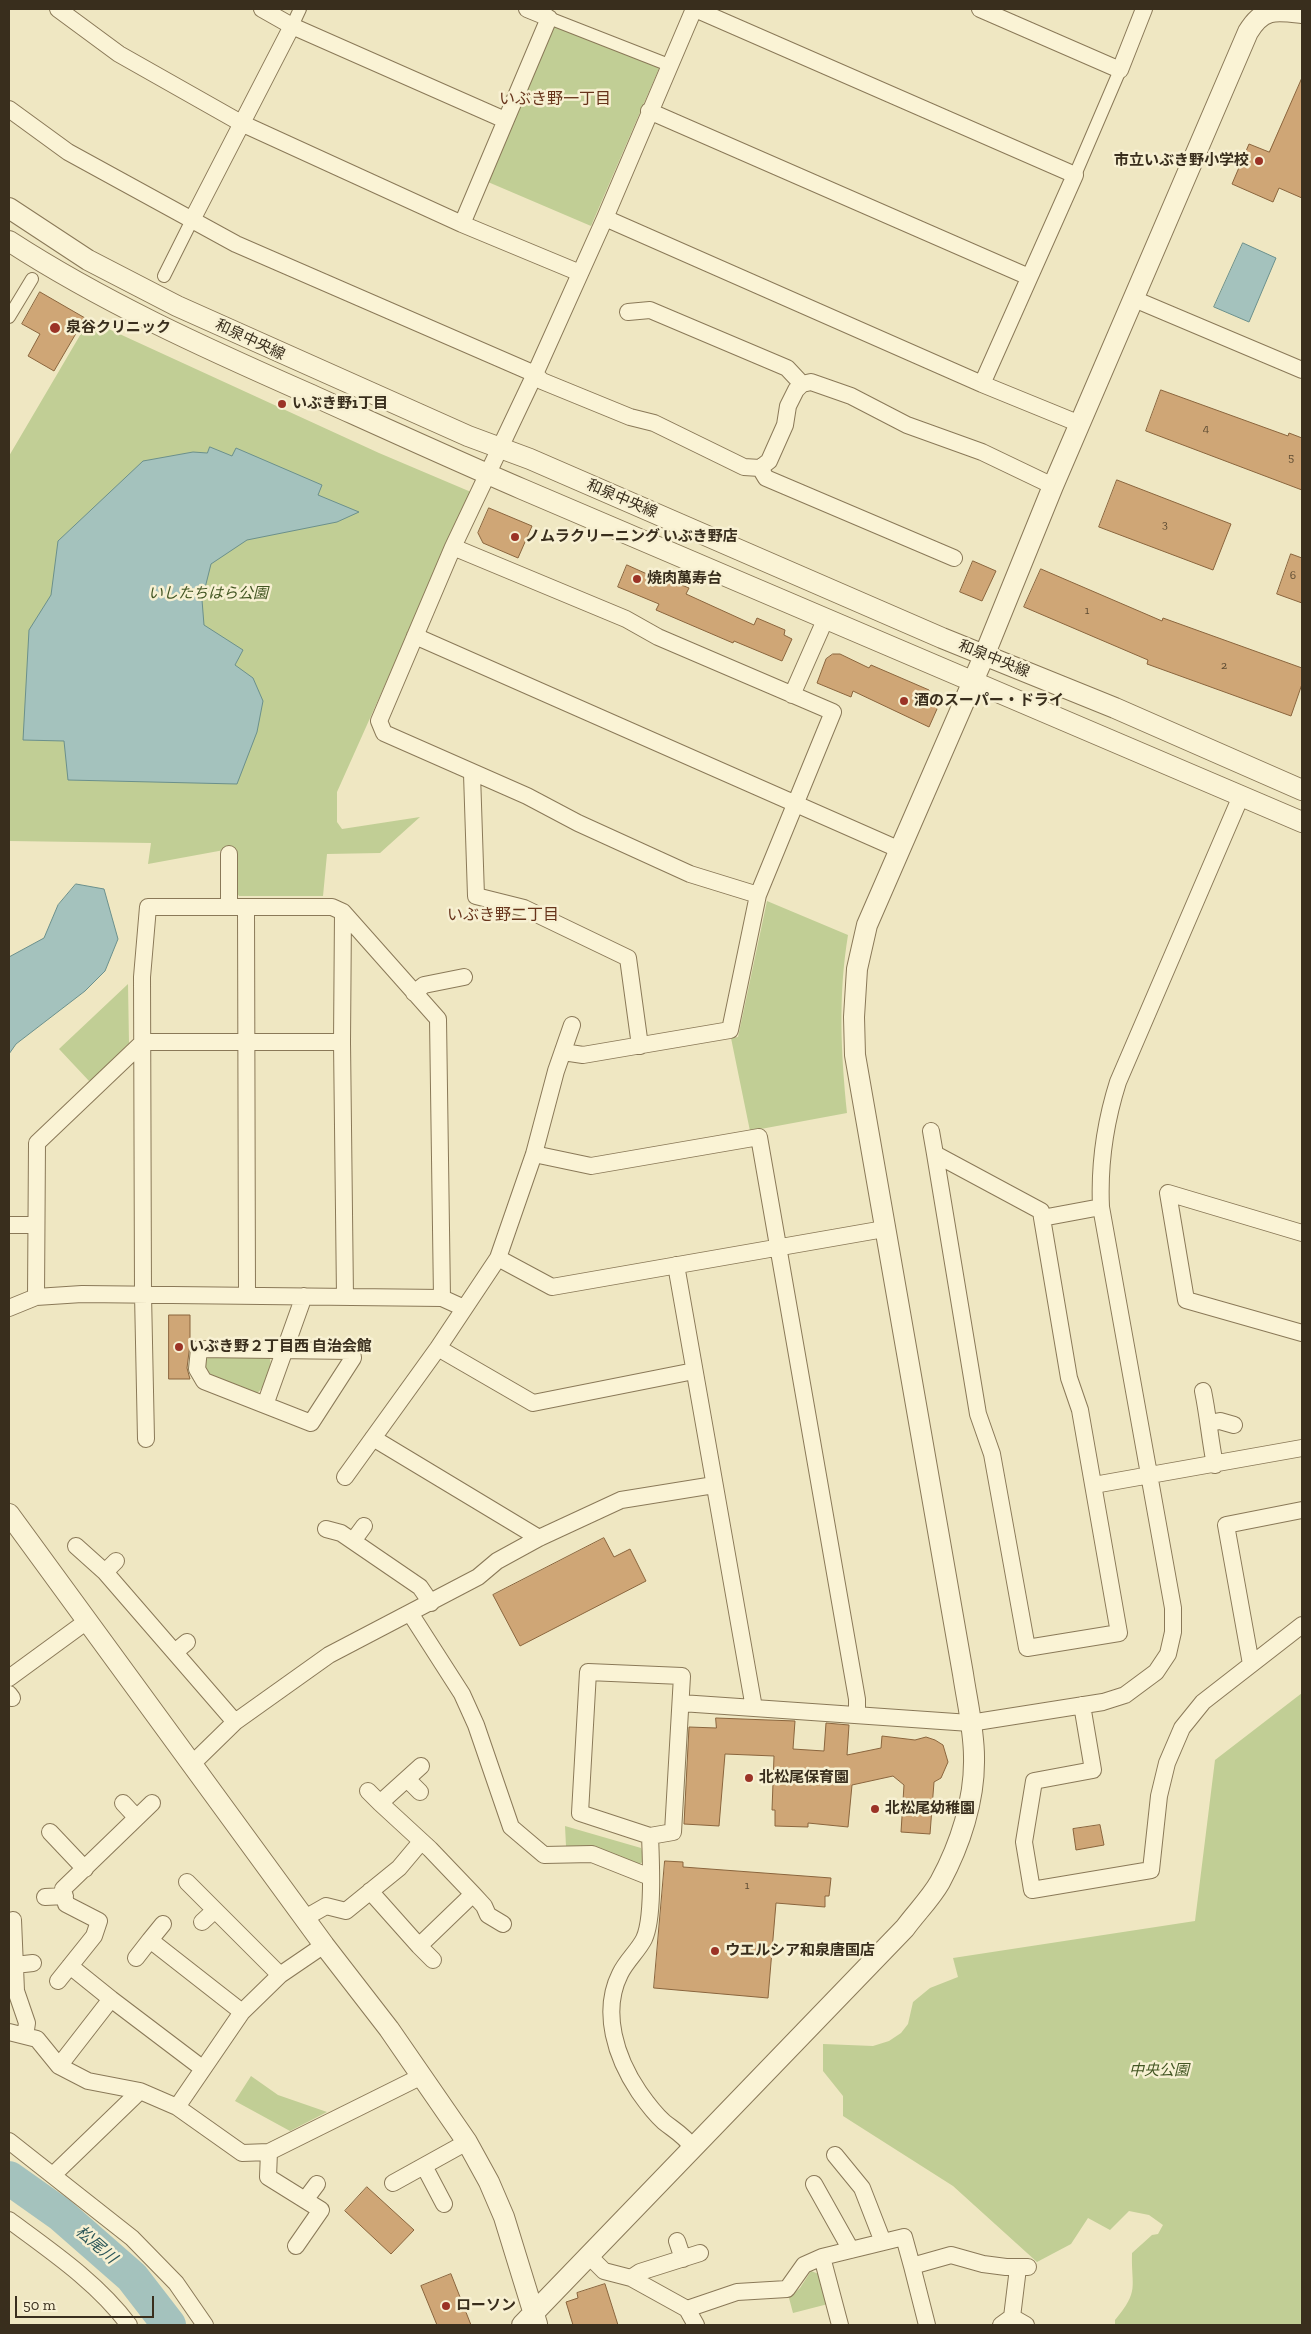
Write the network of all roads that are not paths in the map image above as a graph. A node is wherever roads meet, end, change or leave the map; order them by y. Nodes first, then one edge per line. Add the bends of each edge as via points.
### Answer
1 (58, 9) edge
2 (262, 9) edge
3 (300, 9) edge
4 (527, 9) edge
5 (694, 9) edge
6 (980, 9) edge
7 (1144, 9) edge
8 (1260, 12) edge
9 (1302, 13) edge
10 (549, 18) junction
11 (292, 26) junction
12 (669, 65) junction
13 (1120, 70) junction
14 (9, 109) edge
15 (649, 112) junction
16 (505, 120) junction
17 (241, 124) junction
18 (1075, 174) junction
19 (9, 208) edge
20 (605, 218) junction
21 (192, 220) junction
22 (462, 224) junction
23 (9, 241) edge
24 (580, 273) junction
25 (164, 276) dead end
26 (1029, 277) junction
27 (32, 279) dead end
28 (1134, 299) junction
29 (628, 312) dead end
30 (9, 317) edge
31 (1302, 370) edge
32 (535, 374) junction
33 (802, 384) junction
34 (982, 384) junction
35 (1080, 424) junction
36 (500, 448) junction
37 (760, 468) junction
38 (487, 474) junction
39 (1052, 486) junction
40 (453, 547) junction
41 (954, 558) dead end
42 (825, 620) junction
43 (415, 636) junction
44 (984, 656) junction
45 (972, 680) junction
46 (792, 695) junction
47 (472, 774) junction
48 (1302, 790) edge
49 (1241, 796) junction
50 (795, 803) junction
51 (1302, 822) edge
52 (898, 849) junction
53 (229, 854) dead end
54 (758, 896) junction
55 (229, 906) junction
56 (246, 906) junction
57 (342, 912) junction
58 (464, 977) dead end
59 (414, 993) junction
60 (572, 1025) dead end
61 (142, 1042) junction
62 (246, 1042) junction
63 (342, 1042) junction
64 (640, 1046) junction
65 (563, 1052) junction
66 (931, 1131) dead end
67 (534, 1154) junction
68 (935, 1154) junction
69 (1101, 1207) junction
70 (1042, 1218) junction
71 (9, 1225) edge
72 (36, 1225) junction
73 (884, 1229) junction
74 (1302, 1233) edge
75 (778, 1247) junction
76 (498, 1258) junction
77 (676, 1265) junction
78 (142, 1294) junction
79 (247, 1295) junction
80 (304, 1296) junction
81 (36, 1297) junction
82 (345, 1297) junction
83 (442, 1298) junction
84 (9, 1308) edge
85 (464, 1308) junction
86 (1302, 1333) edge
87 (438, 1348) junction
88 (284, 1350) junction
89 (694, 1371) junction
90 (1203, 1391) dead end
91 (265, 1405) junction
92 (1210, 1423) junction
93 (1234, 1426) dead end
94 (373, 1438) junction
95 (146, 1439) dead end
96 (1302, 1448) edge
97 (1215, 1464) junction
98 (1148, 1476) junction
99 (345, 1477) dead end
100 (714, 1484) junction
101 (1094, 1485) junction
102 (1302, 1510) edge
103 (9, 1514) edge
104 (364, 1526) dead end
105 (326, 1529) dead end
106 (539, 1538) junction
107 (353, 1541) junction
108 (76, 1546) dead end
109 (431, 1603) junction
110 (410, 1613) junction
111 (87, 1621) junction
112 (1302, 1625) edge
113 (1251, 1664) junction
114 (9, 1678) edge
115 (681, 1703) junction
116 (1082, 1705) junction
117 (754, 1708) junction
118 (857, 1715) junction
119 (235, 1722) junction
120 (970, 1723) junction
121 (193, 1763) junction
122 (421, 1766) dead end
123 (407, 1778) junction
124 (368, 1791) dead end
125 (420, 1792) dead end
126 (152, 1803) dead end
127 (123, 1804) dead end
128 (380, 1804) junction
129 (136, 1817) junction
130 (50, 1832) dead end
131 (650, 1836) junction
132 (420, 1842) junction
133 (85, 1869) junction
134 (650, 1877) junction
135 (187, 1882) dead end
136 (370, 1891) junction
137 (473, 1894) junction
138 (65, 1896) junction
139 (46, 1897) dead end
140 (215, 1910) junction
141 (305, 1918) junction
142 (13, 1920) dead end
143 (202, 1922) dead end
144 (163, 1924) dead end
145 (503, 1924) dead end
146 (150, 1940) junction
147 (324, 1945) junction
148 (420, 1946) junction
149 (136, 1958) dead end
150 (433, 1960) dead end
151 (33, 1963) dead end
152 (15, 1965) junction
153 (70, 1966) junction
154 (280, 1975) junction
155 (58, 1981) dead end
156 (111, 1999) junction
157 (242, 2012) junction
158 (17, 2034) edge
159 (59, 2066) junction
160 (202, 2068) junction
161 (422, 2076) junction
162 (140, 2091) junction
163 (177, 2107) junction
164 (9, 2140) edge
165 (467, 2142) junction
166 (692, 2147) junction
167 (269, 2152) junction
168 (835, 2155) dead end
169 (424, 2166) junction
170 (53, 2175) junction
171 (393, 2183) dead end
172 (316, 2184) dead end
173 (814, 2184) dead end
174 (305, 2200) junction
175 (444, 2204) dead end
176 (9, 2220) edge
177 (677, 2241) dead end
178 (883, 2242) junction
179 (296, 2246) dead end
180 (851, 2250) junction
181 (700, 2254) dead end
182 (589, 2256) junction
183 (822, 2257) junction
184 (683, 2259) junction
185 (912, 2266) junction
186 (631, 2278) junction
187 (687, 2308) junction
188 (531, 2321) edge
189 (1013, 2323) edge
190 (129, 2325) edge
191 (205, 2325) edge
192 (696, 2325) edge
193 (840, 2325) edge
194 (927, 2325) edge

1 - 17 street via 119,54
2 - 11 street
3 - 11 street
4 - 10 street
5 - 12 street
5 - 18 street
6 - 13 street
7 - 13 street
8 - 9 street
8 - 28 street via 1248,32
10 - 12 street
10 - 16 street
11 - 16 street
11 - 17 street
12 - 15 street
13 - 18 street
14 - 21 street via 68,152
15 - 20 street
15 - 26 street
16 - 22 street
17 - 21 street
17 - 22 street
18 - 26 street
19 - 36 street, 和泉中央線 via 88,260 177,306
20 - 24 street
20 - 34 street
21 - 25 street
21 - 32 street via 236,244
22 - 24 street
23 - 38 street, 和泉中央線 via 58,273 185,339
24 - 32 street
26 - 34 street
27 - 30 street
28 - 31 street
28 - 35 street
29 - 33 street via 650,310 787,368
32 - 36 street
32 - 37 street via 542,381 630,418 654,423 744,467
33 - 37 street via 788,406 784,425 769,460
33 - 39 street via 811,382 851,396 907,426 982,452
34 - 35 street
35 - 39 street
36 - 38 street
36 - 44 street, 和泉中央線
37 - 41 street via 766,478
38 - 40 street
38 - 42 street, 和泉中央線
39 - 44 street
40 - 43 street
40 - 46 street via 626,619 658,637
42 - 45 street, 和泉中央線
42 - 46 street
43 - 47 street via 379,721 384,733
43 - 50 street
44 - 45 street
44 - 48 street, 和泉中央線 via 1115,708
45 - 49 street, 和泉中央線
45 - 52 street
46 - 50 street via 833,712
47 - 54 street via 528,796 578,823 690,874
47 - 64 street via 476,896 524,908 628,958
49 - 51 street, 和泉中央線
49 - 69 street via 1118,1082 1108,1112 1102,1148 1099,1174
50 - 52 street
50 - 54 street
52 - 73 street via 867,925 857,969 854,1017 855,1055
53 - 55 street
54 - 64 street via 730,1030
55 - 56 street
55 - 61 street via 148,907 142,977
56 - 57 street via 332,906
56 - 62 street
57 - 59 street
57 - 63 street
58 - 59 street via 424,985
59 - 83 street via 438,1019
60 - 65 street
61 - 62 street
61 - 72 street via 37,1143
61 - 78 street
62 - 63 street
62 - 79 street
63 - 82 street
64 - 65 street via 582,1055
65 - 67 street
66 - 68 street
67 - 75 street via 591,1166 758,1137
67 - 76 street
68 - 70 street via 1041,1211
68 - 101 street via 978,1414 993,1460 1027,1648 1119,1633
69 - 70 street
69 - 98 street
70 - 101 street via 1069,1378 1080,1410
71 - 72 street
72 - 81 street
73 - 75 street
73 - 120 street
74 - 86 street via 1168,1193 1186,1300
75 - 77 street
75 - 118 street via 857,1699
76 - 77 street via 552,1287
76 - 85 street
77 - 89 street
78 - 79 street
78 - 81 street
78 - 95 street
79 - 80 street
80 - 82 street
80 - 88 street
81 - 84 street
82 - 83 street
83 - 85 street
85 - 87 street
87 - 89 street via 533,1403
87 - 94 street
88 - 91 street
88 - 91 street via 199,1350 197,1368 204,1381
88 - 91 street via 352,1351 354,1358 311,1423
89 - 100 street
90 - 92 street
92 - 93 street via 1220,1421
92 - 97 street
94 - 99 street
94 - 106 street
96 - 97 street
97 - 98 street
98 - 101 street
98 - 116 street via 1173,1608 1173,1632 1168,1654 1156,1672 1125,1695
100 - 106 street via 621,1500
100 - 117 street
102 - 113 street via 1226,1525
103 - 111 street
104 - 107 street
105 - 107 street
106 - 109 street
107 - 109 street via 420,1587
108 - 119 street via 111,1566 181,1647
109 - 110 street
110 - 119 street via 329,1655
110 - 134 street via 462,1694 476,1725 511,1828 544,1855 592,1854
111 - 114 street
111 - 121 street
112 - 113 street
113 - 116 street via 1203,1702 1182,1728 1167,1763 1159,1796 1151,1870 1032,1890 1024,1842 1034,1781 1092,1770
115 - 117 street
115 - 131 street via 673,1832
115 - 131 street via 682,1676 588,1672 580,1813
116 - 120 street
117 - 118 street
118 - 120 street
119 - 121 street
120 - 166 street via 974,1757 970,1800 960,1836 939,1884 905,1928
121 - 141 street
122 - 123 street
123 - 125 street
123 - 128 street
124 - 128 street
126 - 129 street
127 - 129 street
128 - 132 street
129 - 133 street
130 - 133 street
131 - 134 street
132 - 136 street via 399,1868
132 - 137 street
133 - 138 street via 63,1889
134 - 166 street via 649,1921 644,1939 612,1991 612,2032 639,2092 664,2122 687,2139
135 - 140 street
136 - 141 street via 346,1910 326,1906
136 - 148 street
137 - 145 street via 488,1915
137 - 148 street
138 - 139 street
138 - 153 street via 66,1904 99,1921 94,1936
140 - 143 street
140 - 154 street
141 - 147 street
142 - 152 street
144 - 146 street
146 - 149 street
146 - 157 street
147 - 154 street
147 - 161 street
148 - 150 street
151 - 152 street
152 - 158 street via 16,1991 27,2023
153 - 155 street
153 - 156 street
154 - 157 street
156 - 159 street
156 - 160 street
157 - 160 street
158 - 159 street via 37,2039
159 - 162 street via 88,2081
160 - 163 street
161 - 165 street
161 - 167 street
162 - 163 street
162 - 170 street
163 - 167 street via 242,2153
164 - 170 street
165 - 169 street
165 - 188 street via 504,2217
166 - 182 street
167 - 174 street via 268,2177
168 - 178 street via 862,2188
169 - 171 street
169 - 175 street
170 - 191 street via 132,2238 176,2283
172 - 174 street
173 - 180 street
174 - 179 street via 321,2210
176 - 190 street via 94,2287
177 - 184 street
178 - 180 street
178 - 185 street via 904,2237
180 - 183 street
181 - 184 street
182 - 186 street via 604,2271
182 - 188 street
183 - 187 street via 804,2265 787,2289 737,2292
183 - 193 street
184 - 186 street via 640,2272
185 - 189 street via 951,2255 983,2264 1023,2267
185 - 194 street
186 - 187 street
187 - 192 street

